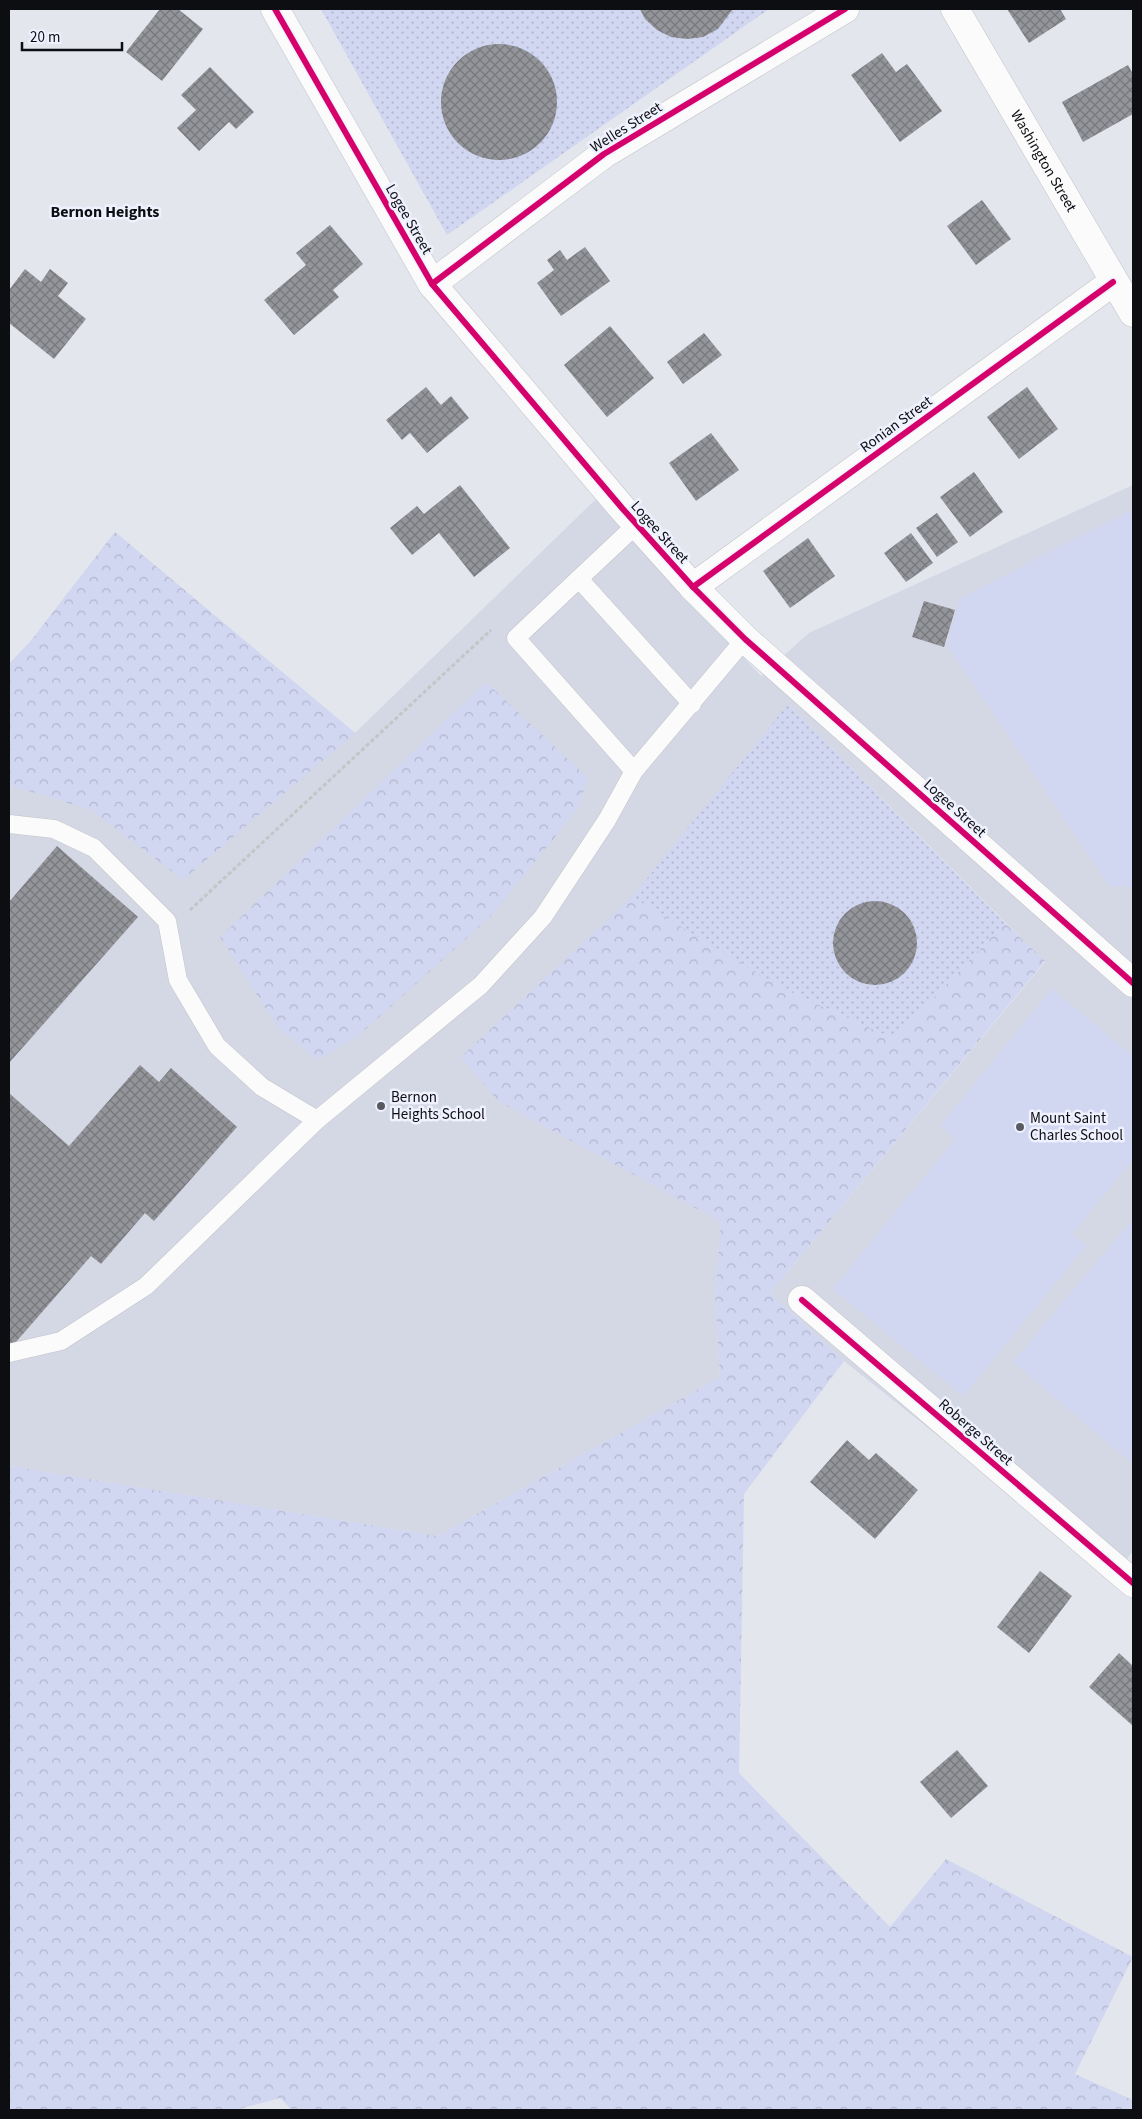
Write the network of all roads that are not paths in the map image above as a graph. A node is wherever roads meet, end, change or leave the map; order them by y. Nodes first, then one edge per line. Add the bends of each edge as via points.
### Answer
1 (274, 9) edge
2 (845, 9) edge
3 (956, 9) edge
4 (1114, 282) junction
5 (432, 284) junction
6 (1133, 313) edge
7 (637, 524) junction
8 (580, 580) junction
9 (693, 588) junction
10 (746, 639) junction
11 (692, 704) junction
12 (634, 770) junction
13 (9, 824) edge
14 (1133, 983) edge
15 (317, 1120) junction
16 (802, 1300) dead end
17 (9, 1353) edge
18 (1133, 1583) edge

1 - 5 street, Logee Street
2 - 5 street, Welles Street via 604,154
3 - 4 street, Washington Street
4 - 6 street, Washington Street
4 - 9 street, Ronian Street
5 - 7 street, Logee Street
7 - 8 lane
7 - 9 street, Logee Street
8 - 11 lane
8 - 12 lane via 516,638
9 - 10 street, Logee Street
10 - 11 lane
10 - 14 street, Logee Street
11 - 12 lane
12 - 15 lane via 607,820 543,917 481,985
13 - 15 lane via 54,829 94,848 167,921 178,980 217,1046 262,1087
15 - 17 lane via 146,1286 61,1341
16 - 18 street, Roberge Street

